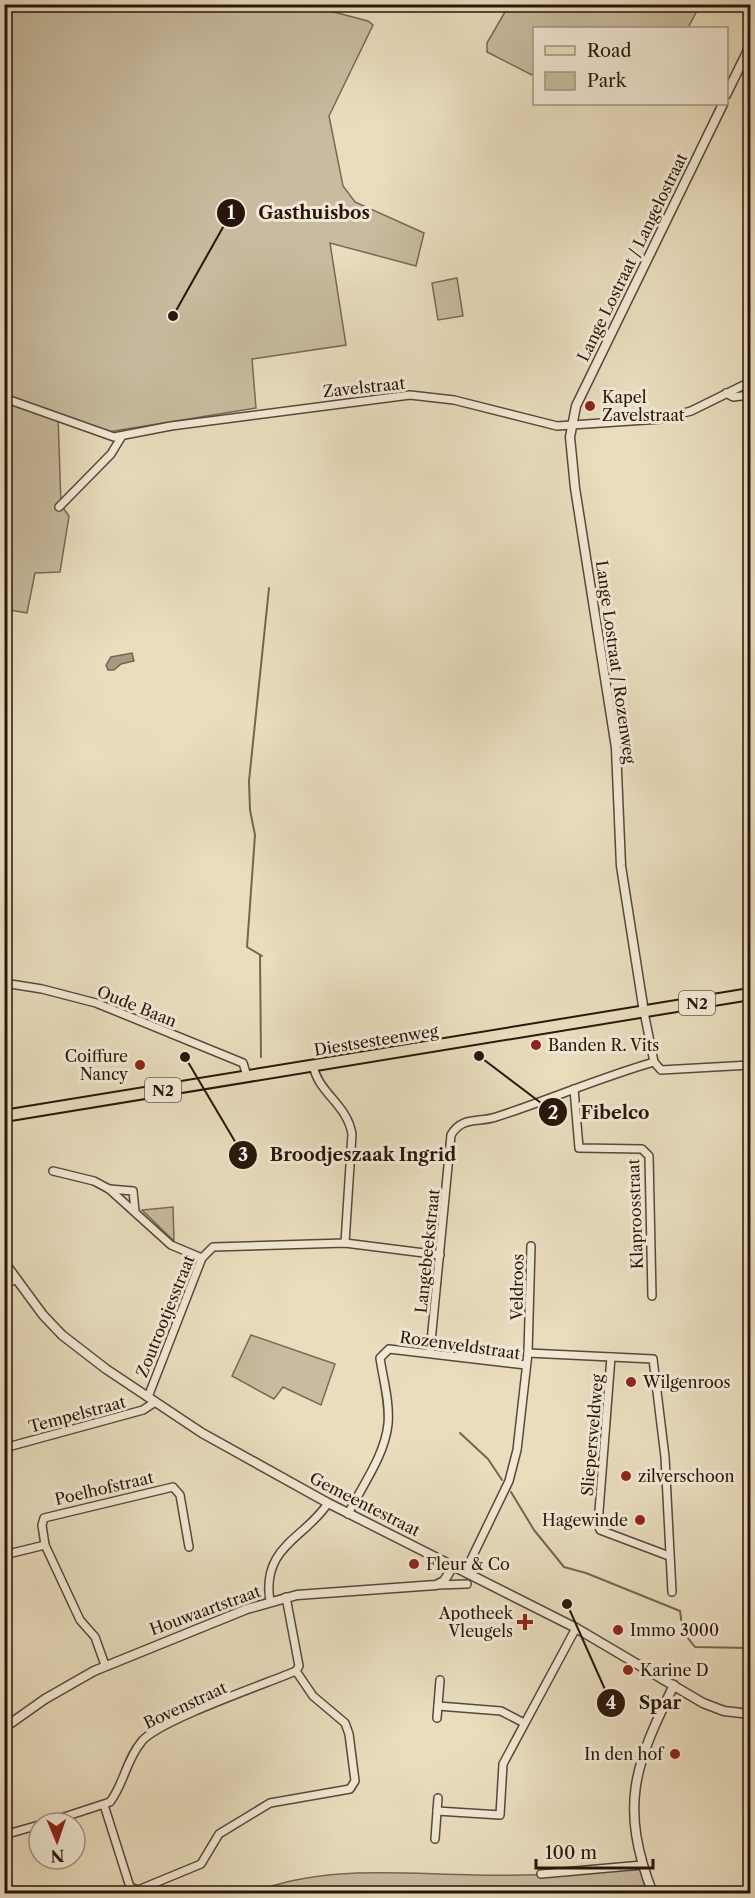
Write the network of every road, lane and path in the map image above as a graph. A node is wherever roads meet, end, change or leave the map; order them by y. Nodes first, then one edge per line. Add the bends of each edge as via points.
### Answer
1 (750, 46) edge
2 (728, 91) edge
3 (723, 105) edge
4 (750, 382) edge
5 (726, 393) junction
6 (750, 395) edge
7 (4, 398) edge
8 (571, 424) junction
9 (122, 436) junction
10 (59, 507) dead end
11 (4, 983) edge
12 (750, 994) edge
13 (644, 1012) junction
14 (654, 1062) junction
15 (313, 1065) junction
16 (750, 1065) edge
17 (247, 1076) junction
18 (574, 1089) junction
19 (5, 1115) edge
20 (53, 1171) dead end
21 (109, 1189) junction
22 (135, 1211) junction
23 (345, 1243) junction
24 (531, 1246) dead end
25 (440, 1255) junction
26 (202, 1258) junction
27 (4, 1262) edge
28 (16, 1280) junction
29 (4, 1282) edge
30 (652, 1296) dead end
31 (430, 1352) junction
32 (528, 1353) junction
33 (611, 1357) junction
34 (526, 1365) junction
35 (151, 1400) junction
36 (4, 1448) edge
37 (328, 1503) junction
38 (348, 1514) junction
39 (45, 1545) junction
40 (189, 1546) dead end
41 (4, 1555) edge
42 (669, 1556) junction
43 (453, 1566) junction
44 (465, 1572) junction
45 (436, 1584) junction
46 (467, 1584) dead end
47 (672, 1592) dead end
48 (286, 1597) junction
49 (270, 1601) junction
50 (576, 1628) junction
51 (105, 1665) junction
52 (296, 1671) junction
53 (440, 1680) dead end
54 (674, 1686) junction
55 (438, 1706) junction
56 (750, 1714) edge
57 (437, 1718) dead end
58 (524, 1723) junction
59 (4, 1728) edge
60 (438, 1798) dead end
61 (104, 1805) junction
62 (85, 1811) edge
63 (437, 1811) junction
64 (27, 1828) edge
65 (4, 1835) edge
66 (435, 1839) dead end
67 (642, 1865) junction
68 (541, 1874) dead end
69 (653, 1893) edge

1 - 2 street
3 - 8 street, Lange Lostraat / Langelostraat via 576,406
4 - 5 street, Zavelstraat
5 - 6 street, Zavelstraat via 733,397
5 - 8 street, Zavelstraat via 671,418
7 - 9 street, Zavelstraat via 102,434
8 - 9 street, Zavelstraat via 551,425 454,400 410,395 182,424
8 - 13 street, Lange Lostraat / Rozenweg via 575,488 616,748 622,880
9 - 10 street via 111,454
11 - 17 street, Oude Baan via 96,1004 243,1063
12 - 13 main road, Diestsesteenweg / N2
13 - 14 street
13 - 15 main road, Diestsesteenweg / N2
14 - 16 street via 661,1070
14 - 18 street
15 - 17 main road, Diestsesteenweg / N2
15 - 23 street via 315,1075 350,1121
17 - 19 main road, Diestsesteenweg / N2
18 - 25 street, Langebeekstraat via 493,1118 464,1121 456,1127 451,1135
18 - 30 street, Klaproosstraat via 579,1148 642,1149 649,1156
20 - 21 street via 94,1181
21 - 22 street
21 - 22 street via 133,1191
22 - 26 street via 171,1245
23 - 25 street, Zoutrootjesstraat
23 - 26 street, Zoutrootjesstraat via 213,1247
24 - 32 street, Veldroos
25 - 31 street, Langebeekstraat
26 - 35 street, Zoutrootjesstraat
27 - 28 street, Gemeentestraat
28 - 29 street
28 - 35 street, Gemeentestraat via 62,1335
31 - 34 street, Rozenveldstraat
31 - 38 street, Rozenveldstraat via 389,1349 380,1359 388,1425 379,1454
32 - 33 street
32 - 34 street, Veldroos
33 - 42 street via 653,1359 665,1457
33 - 42 street, Sliepersveldweg via 598,1524 600,1530
34 - 44 street, Rozenveldstraat via 517,1450 509,1481
35 - 36 street, Tempelstraat via 143,1410
35 - 37 street, Gemeentestraat
37 - 38 street, Gemeentestraat
37 - 49 street via 281,1551 271,1581
38 - 43 street, Gemeentestraat
39 - 40 street, Poelhofstraat via 42,1525 48,1515 173,1487 180,1495
39 - 41 street
39 - 51 street, Poelhofstraat via 80,1620 95,1636
42 - 47 street
43 - 44 street, Gemeentestraat
43 - 45 street via 444,1581
44 - 50 street, Gemeentestraat
45 - 46 street, Houwaartstraat
45 - 48 street, Houwaartstraat
48 - 49 street, Houwaartstraat
48 - 52 street via 299,1666
49 - 51 street, Houwaartstraat
50 - 54 street, Gemeentestraat
50 - 58 street
51 - 59 street, Houwaartstraat via 53,1693
52 - 61 street, Bovenstraat via 154,1731 134,1750 117,1794
52 - 61 street via 313,1696 345,1723 355,1781 350,1789 270,1803 219,1834 201,1864 138,1890 130,1887
53 - 55 street
54 - 56 street, Gemeentestraat via 713,1707
54 - 67 street via 657,1720 634,1786 636,1842
55 - 57 street
55 - 58 street via 501,1711
58 - 63 street via 503,1764 500,1815
60 - 63 street
61 - 62 street
63 - 66 street
64 - 65 street
67 - 68 street
67 - 69 street

